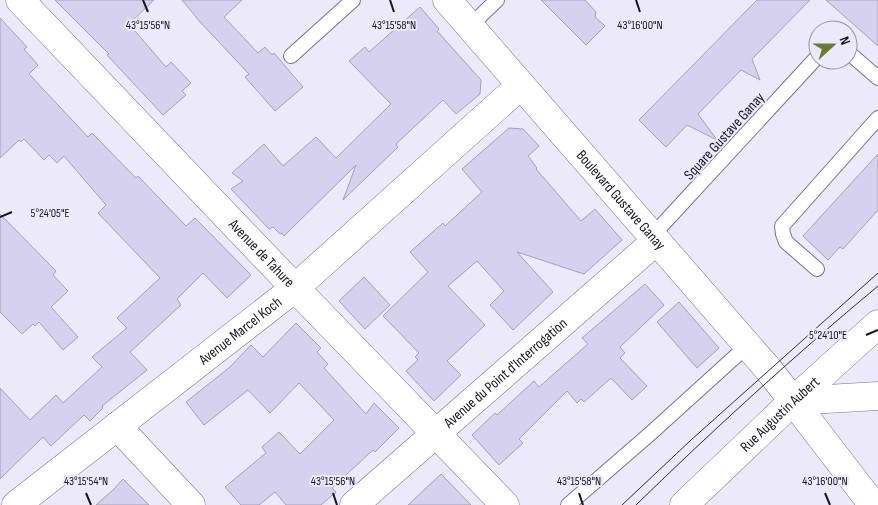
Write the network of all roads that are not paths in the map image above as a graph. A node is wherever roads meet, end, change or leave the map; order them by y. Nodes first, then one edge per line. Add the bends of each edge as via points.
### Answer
1 (20, 0) edge
2 (354, 0) edge
3 (447, 0) edge
4 (497, 0) edge
5 (470, 26) junction
6 (291, 56) dead end
7 (858, 61) edge
8 (808, 67) edge
9 (878, 78) edge
10 (521, 85) junction
11 (878, 118) edge
12 (654, 238) junction
13 (817, 269) dead end
14 (295, 288) junction
15 (878, 324) edge
16 (748, 346) junction
17 (878, 396) edge
18 (793, 401) junction
19 (117, 426) junction
20 (436, 433) junction
21 (16, 505) edge
22 (191, 505) edge
23 (354, 505) edge
24 (505, 505) edge
25 (568, 505) edge
26 (684, 505) edge
27 (873, 505) edge

1 - 14 street, Avenue de Tahure
2 - 6 lane
3 - 5 street, Boulevard Gustave Ganay
4 - 5 lane
5 - 10 street, Boulevard Gustave Ganay
7 - 9 lane
8 - 12 lane, Square Gustave Ganay
10 - 12 street, Boulevard Gustave Ganay
10 - 14 street, Avenue Marcel Koch
11 - 13 lane via 782,226 786,242
12 - 16 street, Boulevard Gustave Ganay
12 - 20 street, Avenue du Point d'Interrogation
14 - 19 street, Avenue Marcel Koch
14 - 20 street, Avenue de Tahure
15 - 18 street, Rue Augustin Aubert
16 - 18 street, Boulevard Gustave Ganay
16 - 25 lane
17 - 18 street
18 - 26 street, Rue Augustin Aubert
18 - 27 street, Boulevard Gustave Ganay
19 - 21 street, Avenue Marcel Koch
19 - 22 street
20 - 23 street, Avenue du Point d'Interrogation
20 - 24 street, Avenue de Tahure

